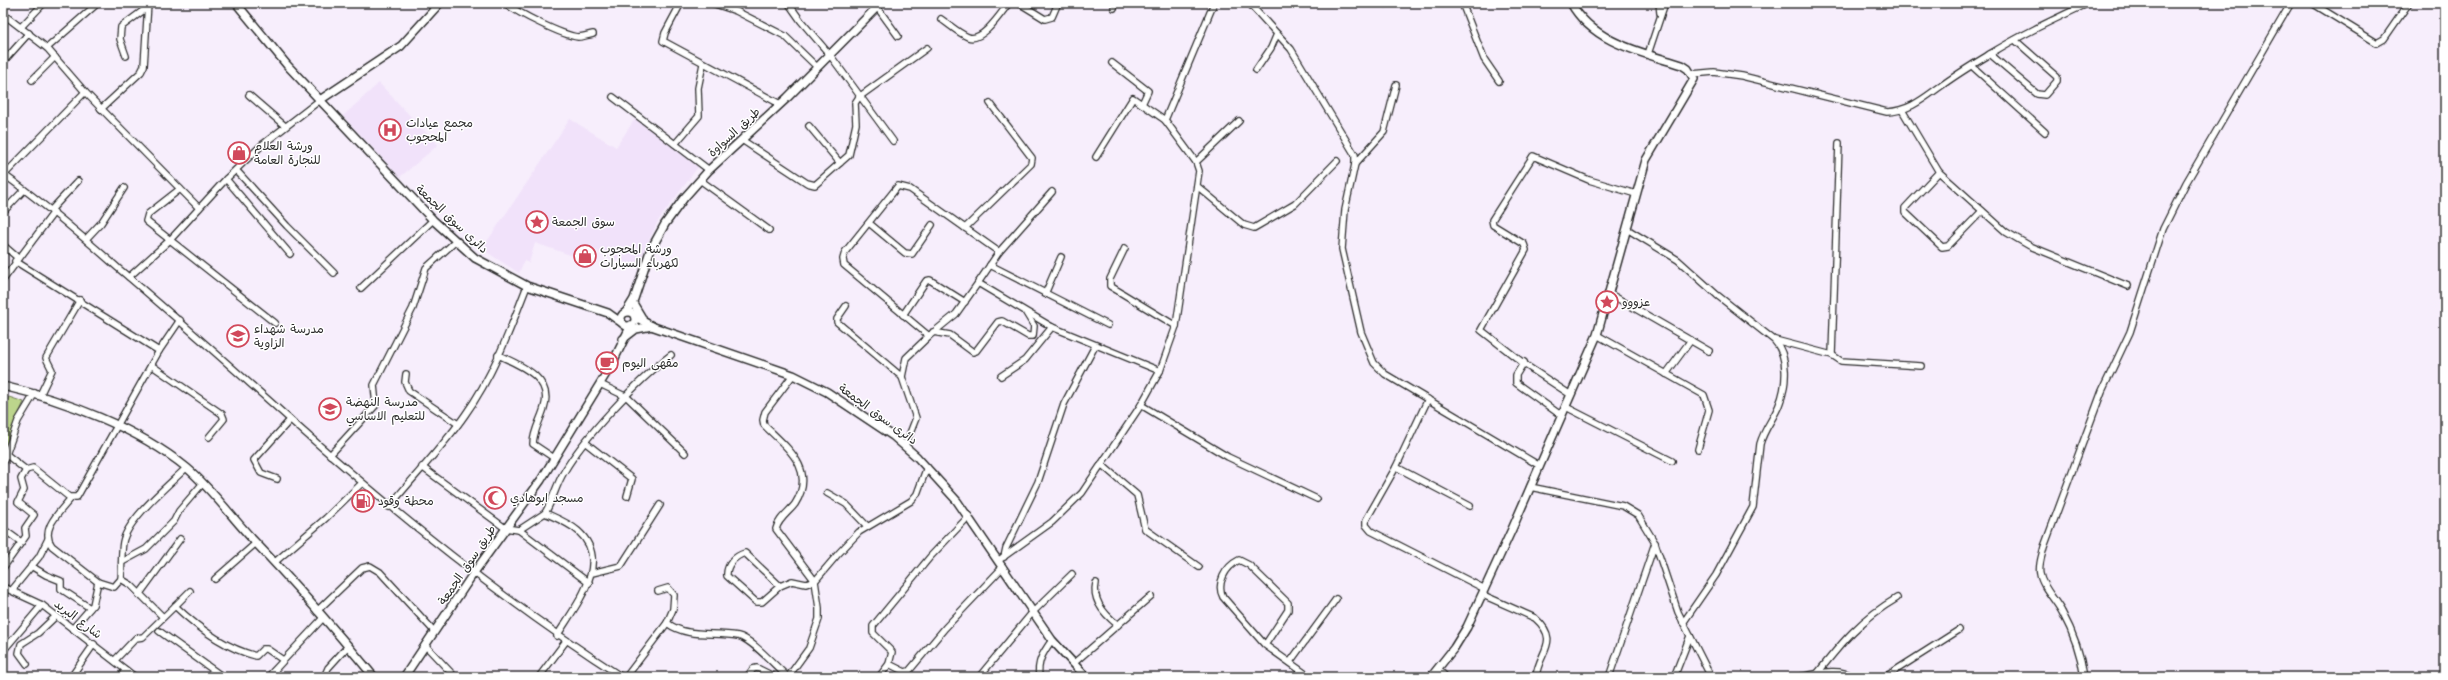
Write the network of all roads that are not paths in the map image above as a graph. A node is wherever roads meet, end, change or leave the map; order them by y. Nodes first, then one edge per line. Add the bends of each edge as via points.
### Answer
1 (44, 3) edge
2 (98, 3) edge
3 (236, 3) edge
4 (429, 3) edge
5 (505, 3) edge
6 (681, 3) edge
7 (712, 3) edge
8 (1010, 3) edge
9 (1019, 3) edge
10 (1058, 3) edge
11 (1214, 3) edge
12 (1249, 3) edge
13 (1462, 3) edge
14 (1571, 3) edge
15 (1659, 3) edge
16 (1665, 3) edge
17 (2089, 3) edge
18 (2291, 3) edge
19 (2312, 3) edge
20 (2409, 3) edge
21 (789, 4) edge
22 (148, 5) edge
23 (879, 5) edge
24 (438, 6) edge
25 (3, 14) edge
26 (1661, 16) junction
27 (941, 19) dead end
28 (21, 27) junction
29 (28, 33) junction
30 (593, 34) dead end
31 (1277, 34) junction
32 (898, 36) dead end
33 (2015, 40) junction
34 (47, 48) junction
35 (927, 48) dead end
36 (1648, 54) junction
37 (1990, 54) junction
38 (830, 55) junction
39 (126, 56) dead end
40 (55, 57) junction
41 (3, 62) edge
42 (1112, 63) dead end
43 (703, 64) junction
44 (1972, 66) junction
45 (817, 67) junction
46 (1256, 70) dead end
47 (1692, 74) junction
48 (32, 80) dead end
49 (1499, 81) dead end
50 (1396, 85) dead end
51 (84, 92) junction
52 (249, 95) dead end
53 (612, 97) dead end
54 (860, 97) junction
55 (320, 100) junction
56 (990, 102) dead end
57 (780, 104) junction
58 (1142, 104) junction
59 (101, 109) junction
60 (1902, 110) junction
61 (1165, 120) junction
62 (1239, 121) dead end
63 (285, 126) junction
64 (809, 126) dead end
65 (2045, 132) dead end
66 (742, 140) junction
67 (893, 141) dead end
68 (1839, 143) dead end
69 (675, 144) junction
70 (1096, 157) dead end
71 (1337, 161) dead end
72 (1196, 162) junction
73 (840, 164) junction
74 (1355, 164) junction
75 (236, 170) junction
76 (709, 170) junction
77 (1939, 172) junction
78 (4, 175) edge
79 (226, 179) junction
80 (700, 180) junction
81 (78, 182) dead end
82 (1197, 186) junction
83 (124, 188) dead end
84 (180, 189) junction
85 (24, 190) junction
86 (1052, 192) dead end
87 (1636, 194) junction
88 (199, 208) junction
89 (53, 211) junction
90 (1982, 211) junction
91 (3, 212) edge
92 (433, 220) junction
93 (869, 223) junction
94 (932, 225) dead end
95 (965, 228) junction
96 (1627, 229) junction
97 (769, 230) dead end
98 (86, 240) junction
99 (170, 240) junction
100 (456, 241) junction
101 (3, 245) edge
102 (1125, 248) dead end
103 (999, 252) junction
104 (290, 254) dead end
105 (1061, 257) dead end
106 (16, 260) junction
107 (990, 265) junction
108 (334, 273) dead end
109 (129, 277) junction
110 (3, 280) edge
111 (978, 283) junction
112 (527, 286) junction
113 (2128, 286) dead end
114 (361, 288) dead end
115 (1046, 294) junction
116 (1610, 294) junction
117 (80, 300) junction
118 (633, 301) junction
119 (965, 302) junction
120 (846, 306) dead end
121 (599, 310) junction
122 (625, 312) junction
123 (1026, 313) junction
124 (903, 315) junction
125 (180, 320) junction
126 (630, 321) junction
127 (275, 323) dead end
128 (651, 325) junction
129 (1108, 325) dead end
130 (1052, 326) junction
131 (1176, 326) junction
132 (931, 334) junction
133 (1597, 335) junction
134 (623, 340) junction
135 (1691, 340) junction
136 (1774, 340) junction
137 (1095, 346) junction
138 (159, 351) junction
139 (1709, 351) dead end
140 (498, 355) junction
141 (670, 355) dead end
142 (1832, 355) junction
143 (1524, 362) junction
144 (151, 365) junction
145 (1921, 366) dead end
146 (1160, 371) junction
147 (406, 374) dead end
148 (1666, 374) junction
149 (793, 375) junction
150 (1001, 376) dead end
151 (902, 377) junction
152 (600, 384) junction
153 (3, 386) edge
154 (37, 394) junction
155 (1571, 395) junction
156 (627, 397) junction
157 (1428, 399) junction
158 (1141, 405) junction
159 (1566, 407) junction
160 (1562, 416) junction
161 (290, 420) junction
162 (458, 424) junction
163 (116, 425) junction
164 (208, 437) dead end
165 (586, 443) junction
166 (905, 446) junction
167 (1698, 449) dead end
168 (686, 453) dead end
169 (7, 455) junction
170 (330, 456) junction
171 (554, 458) junction
172 (1672, 461) dead end
173 (3, 463) edge
174 (1101, 464) junction
175 (1540, 466) junction
176 (422, 467) junction
177 (927, 467) junction
178 (1396, 467) junction
179 (186, 468) junction
180 (26, 470) junction
181 (277, 478) dead end
182 (203, 483) junction
183 (362, 483) junction
184 (1530, 487) junction
185 (827, 493) dead end
186 (627, 496) dead end
187 (71, 498) junction
188 (1317, 499) dead end
189 (660, 505) dead end
190 (1470, 506) dead end
191 (389, 507) junction
192 (545, 513) junction
193 (969, 516) junction
194 (867, 526) junction
195 (505, 528) junction
196 (3, 529) edge
197 (520, 530) junction
198 (48, 539) junction
199 (180, 539) dead end
200 (21, 542) junction
201 (256, 543) junction
202 (1655, 543) junction
203 (5, 561) edge
204 (1002, 561) junction
205 (122, 562) junction
206 (275, 562) junction
207 (31, 566) junction
208 (1199, 567) dead end
209 (3, 568) edge
210 (592, 573) junction
211 (473, 574) junction
212 (1072, 574) dead end
213 (121, 579) junction
214 (215, 579) dead end
215 (815, 581) junction
216 (98, 582) junction
217 (589, 583) junction
218 (1096, 583) dead end
219 (780, 586) junction
220 (3, 588) edge
221 (12, 590) junction
222 (190, 591) dead end
223 (658, 591) dead end
224 (1484, 592) junction
225 (139, 595) junction
226 (1151, 596) dead end
227 (1897, 598) dead end
228 (1336, 599) dead end
229 (42, 605) junction
230 (175, 606) junction
231 (90, 608) junction
232 (317, 612) junction
233 (1032, 613) junction
234 (56, 616) junction
235 (163, 617) junction
236 (323, 618) junction
237 (666, 623) junction
238 (1683, 623) junction
239 (1118, 625) junction
240 (73, 628) junction
241 (1959, 630) dead end
242 (160, 631) dead end
243 (434, 632) junction
244 (557, 636) junction
245 (1690, 636) junction
246 (1052, 640) junction
247 (566, 641) junction
248 (94, 644) junction
249 (425, 645) junction
250 (1265, 645) junction
251 (348, 646) junction
252 (3, 651) edge
253 (115, 660) junction
254 (283, 660) junction
255 (1290, 662) junction
256 (1074, 663) junction
257 (27, 664) dead end
258 (889, 664) junction
259 (1438, 669) junction
260 (126, 670) junction
261 (274, 671) junction
262 (1817, 674) junction
263 (71, 677) edge
264 (98, 677) edge
265 (102, 677) edge
266 (120, 677) edge
267 (134, 677) edge
268 (223, 677) edge
269 (268, 677) edge
270 (280, 677) edge
271 (324, 677) edge
272 (374, 677) edge
273 (404, 677) edge
274 (455, 677) edge
275 (539, 677) edge
276 (622, 677) edge
277 (626, 677) edge
278 (747, 677) edge
279 (775, 677) edge
280 (788, 677) edge
281 (879, 677) edge
282 (979, 677) edge
283 (1039, 677) edge
284 (1086, 677) edge
285 (1310, 677) edge
286 (1431, 677) edge
287 (1446, 677) edge
288 (1536, 677) edge
289 (1609, 677) edge
290 (1674, 677) edge
291 (1711, 677) edge
292 (1800, 677) edge
293 (1853, 677) edge
294 (1885, 677) edge
295 (2084, 677) edge

1 - 28 street
2 - 34 street
3 - 55 street, دائرى سوق الجمعة via 287,65
4 - 24 street
5 - 30 street via 525,16 559,30 577,36
6 - 43 street via 665,33 664,42
7 - 45 street via 736,11 785,36
8 - 27 street via 983,34 976,38 968,37
9 - 10 street via 1045,19 1052,17
11 - 61 street
12 - 31 street
13 - 49 street via 1484,59
14 - 36 street via 1596,32 1609,40
15 - 26 street
16 - 26 street
17 - 33 street via 2049,20
18 - 295 street via 2186,183 2163,229 2130,332 2102,391 2044,547 2039,567 2040,576 2068,625 2082,663
19 - 20 street via 2377,42 2384,39
21 - 38 street via 800,21
22 - 39 street via 121,27 120,39
22 - 59 street via 144,66 141,72
23 - 32 street
23 - 38 street, طريق السواوة
24 - 55 street via 401,46
25 - 28 street
26 - 36 street
28 - 29 street
29 - 34 street
29 - 41 street
31 - 46 street
31 - 74 street via 1292,49 1350,146
33 - 37 street
33 - 37 street via 2057,78 2045,95 2037,94
34 - 40 street
35 - 54 street
36 - 47 street via 1682,65
37 - 44 street
38 - 45 street, طريق السواوة
38 - 54 street
40 - 48 street
40 - 51 street
42 - 58 street via 1148,92
43 - 57 street
43 - 69 street via 698,88 699,116
44 - 60 street via 1922,100
44 - 65 street
45 - 57 street, طريق السواوة
47 - 60 street via 1714,72 1742,76 1887,112
47 - 87 street via 1694,79 1691,85 1661,131 1646,160
50 - 74 street via 1384,132
51 - 59 street
51 - 78 street
52 - 63 street
53 - 69 street
54 - 67 street
54 - 73 street via 855,103 856,124 849,155
55 - 63 street
55 - 92 street, دائرى سوق الجمعة
56 - 95 street via 1032,158 1031,164
57 - 66 street, طريق السواوة
58 - 61 street
58 - 70 street via 1133,98
59 - 84 street
60 - 77 street
61 - 72 street
62 - 72 street
63 - 75 street
64 - 73 street
66 - 73 street via 807,183 815,185
66 - 76 street, طريق السواوة
68 - 142 street
69 - 76 street
71 - 82 street via 1295,204 1254,228 1244,225
72 - 82 street via 1199,171
74 - 157 street via 1345,210 1342,249 1362,332 1379,370
75 - 79 street
75 - 108 street
76 - 80 street, طريق السواوة
77 - 90 street
77 - 90 street via 1905,208 1905,212 1942,247 1948,246
78 - 85 street
79 - 88 street
79 - 104 street
80 - 97 street
80 - 118 street, طريق السواوة via 658,236 644,265
81 - 89 street
82 - 131 street
83 - 98 street via 101,223
84 - 88 street
84 - 99 street via 146,218 146,221
85 - 89 street
85 - 91 street
86 - 103 street
87 - 96 street
87 - 143 street via 1589,180 1536,156 1530,158 1492,224 1524,244 1526,250 1481,330
88 - 99 street
89 - 98 street
89 - 106 street
90 - 113 street via 2006,232 2030,246
92 - 100 street, دائرى سوق الجمعة
92 - 114 street
93 - 94 street via 906,253 912,254
93 - 95 street via 898,186 903,186
93 - 124 street via 845,252 844,265
95 - 103 street
96 - 116 street
96 - 136 street via 1678,260 1717,296
98 - 109 street
99 - 109 street
99 - 127 street
100 - 112 street, دائرى سوق الجمعة via 475,258
100 - 170 street via 426,268 411,313 374,385 376,405
101 - 106 street
102 - 131 street via 1110,279 1110,286
103 - 107 street
105 - 115 street
106 - 110 street
106 - 117 street
107 - 111 street
107 - 115 street
109 - 125 street
111 - 119 street
111 - 123 street
112 - 121 street, دائرى سوق الجمعة
112 - 140 street
115 - 129 street
116 - 133 street
116 - 135 street
117 - 138 street
117 - 154 street via 47,355 46,362 52,370
118 - 122 street
118 - 126 street
118 - 128 street
119 - 124 street via 930,280 926,281
119 - 132 street via 956,314
120 - 151 street via 838,322
121 - 122 street
121 - 126 street
122 - 126 street
122 - 126 street via 621,318
123 - 130 street
123 - 132 street via 1034,326 1033,336 1028,336 1002,321 998,322 973,352 950,335
124 - 132 street
125 - 138 street
125 - 161 street
126 - 128 street, دائرى سوق الجمعة
126 - 134 street
128 - 134 street via 636,329
128 - 149 street, دائرى سوق الجمعة
130 - 137 street
130 - 150 street via 1025,360
131 - 146 street
132 - 151 street via 906,358
133 - 148 street
133 - 155 street
134 - 152 street, طريق سوق الجمعة
135 - 139 street
135 - 148 street
136 - 142 street
136 - 238 street via 1779,345 1785,361 1784,382 1779,405 1762,436 1753,507 1716,575
137 - 146 street
137 - 204 street via 1064,404 1038,482
138 - 144 street
140 - 162 street via 474,402
140 - 171 street via 533,373 546,391 545,406 533,444
141 - 156 street
142 - 145 street via 1841,361
143 - 155 street
143 - 160 street via 1516,375 1516,383
144 - 163 street
144 - 164 street via 222,414 224,420
146 - 158 street
147 - 162 street via 406,386 409,391
148 - 167 street via 1704,395 1708,400 1709,410
149 - 166 street, دائرى سوق الجمعة via 857,410
149 - 215 street via 763,420 764,425 801,465 801,489 795,503 776,529
151 - 166 street via 916,418
152 - 156 street
152 - 171 street, طريق سوق الجمعة
153 - 154 street
154 - 163 street via 70,404
154 - 169 street via 18,421
155 - 159 street
156 - 165 street
156 - 168 street
157 - 175 street
157 - 178 street
158 - 174 street
158 - 188 street via 1228,457
159 - 160 street
159 - 172 street
160 - 175 street
161 - 170 street
161 - 181 street via 254,460 260,472
162 - 176 street
163 - 179 street
163 - 187 street via 79,495
165 - 186 street via 632,479
165 - 192 street via 564,471
166 - 177 street, دائرى سوق الجمعة
169 - 173 street
169 - 180 street
170 - 183 street
171 - 195 street, طريق سوق الجمعة via 532,493
174 - 204 street via 1082,493 1057,517
174 - 208 street via 1137,496 1146,529
175 - 184 street
176 - 191 street
176 - 195 street
177 - 193 street, دائرى سوق الجمعة
177 - 194 street via 917,494 911,501
178 - 190 street
178 - 224 street via 1366,520 1367,528
179 - 182 street
179 - 205 street via 135,521 123,542
180 - 187 street via 33,468
180 - 200 street via 21,479 24,490 18,502 34,515 26,526 27,534
182 - 201 street
182 - 205 street via 179,511 174,522 146,549
183 - 191 street
183 - 206 street
184 - 202 street via 1622,506 1638,515
184 - 224 street
185 - 194 street via 846,504
187 - 198 street via 51,524
189 - 210 street via 625,562 616,568
191 - 211 street
192 - 197 street
192 - 210 street via 577,530 587,541 591,553
193 - 204 street, دائرى سوق الجمعة
193 - 258 street via 930,557 873,626 872,633 892,652
194 - 215 street
195 - 197 street
195 - 211 street, طريق سوق الجمعة
196 - 200 street
197 - 217 street
198 - 207 street
198 - 216 street via 52,546
199 - 225 street
200 - 203 street
201 - 206 street
201 - 214 street
202 - 238 street via 1671,595
202 - 289 street
203 - 209 street
204 - 233 street, دائرى سوق الجمعة
204 - 258 street via 909,671 904,672
205 - 213 street
206 - 232 street
207 - 221 street
207 - 231 street via 61,581 61,589
210 - 217 street
211 - 243 street, طريق سوق الجمعة
211 - 244 street via 512,600
212 - 233 street
213 - 216 street via 114,587
213 - 225 street
215 - 219 street via 806,584 792,581
215 - 280 street via 819,614 816,631 809,648
216 - 231 street via 94,605
217 - 244 street
218 - 239 street via 1094,592 1098,602 1108,617
219 - 219 street via 745,553 736,557 728,567 727,576 756,602 762,602
220 - 221 street, شارع البريد
221 - 229 street, شارع البريد
222 - 230 street
223 - 237 street via 668,588 674,595 673,609
224 - 259 street via 1461,637
224 - 288 street via 1535,618 1546,631 1548,647 1539,662
225 - 235 street
226 - 239 street
227 - 262 street via 1872,613 1857,626
228 - 255 street
229 - 234 street, شارع البريد
229 - 252 street
230 - 235 street
230 - 254 street via 196,625 225,642 256,656 263,649 267,649
231 - 240 street
232 - 236 street
232 - 243 street via 362,568 370,566 380,572
233 - 246 street, دائرى سوق الجمعة
233 - 282 street
234 - 240 street, شارع البريد
234 - 257 street via 38,633 21,644 19,653
235 - 253 street via 143,637 136,638
236 - 251 street
236 - 254 street
237 - 277 street
237 - 280 street via 697,634 739,636
238 - 245 street
239 - 256 street
240 - 248 street, شارع البريد
241 - 294 street
242 - 268 street
243 - 249 street, طريق سوق الجمعة
244 - 247 street
245 - 290 street
245 - 291 street
246 - 256 street, دائرى سوق الجمعة
246 - 283 street via 1041,655 1037,666
247 - 275 street
247 - 276 street
248 - 253 street, شارع البريد
248 - 263 street
249 - 273 street, طريق سوق الجمعة
249 - 274 street
250 - 250 street via 1223,597 1220,589 1221,579 1239,560 1249,565 1288,603 1288,610
250 - 255 street
251 - 271 street via 328,668
251 - 272 street
253 - 260 street, شارع البريد
254 - 261 street
255 - 285 street
256 - 284 street, دائرى سوق الجمعة
258 - 281 street
259 - 286 street
259 - 287 street
260 - 266 street
260 - 267 street, شارع البريد
261 - 269 street
261 - 270 street
262 - 292 street
262 - 293 street via 1839,672
264 - 265 street
278 - 279 street via 757,668

